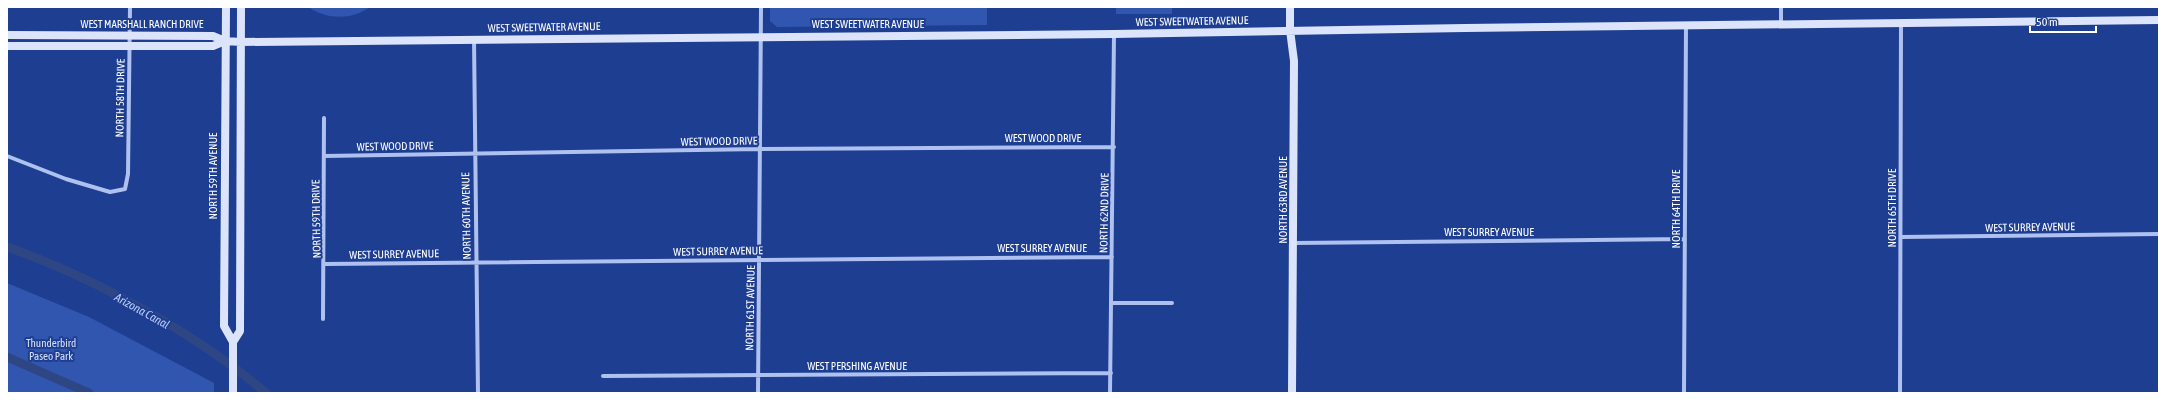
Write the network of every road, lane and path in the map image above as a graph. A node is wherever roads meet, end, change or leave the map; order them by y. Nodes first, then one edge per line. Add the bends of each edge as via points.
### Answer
1 (130, 7) edge
2 (226, 7) edge
3 (241, 7) edge
4 (761, 7) edge
5 (1290, 7) edge
6 (1781, 7) edge
7 (2159, 20) edge
8 (1901, 23) junction
9 (1781, 24) junction
10 (1686, 25) junction
11 (1290, 30) junction
12 (130, 34) junction
13 (1114, 34) junction
14 (7, 35) edge
15 (761, 36) junction
16 (474, 39) junction
17 (225, 41) junction
18 (241, 42) junction
19 (7, 46) edge
20 (130, 46) junction
21 (324, 118) dead end
22 (1114, 147) junction
23 (760, 149) junction
24 (475, 154) junction
25 (7, 156) edge
26 (324, 156) junction
27 (2159, 234) edge
28 (1901, 237) junction
29 (1685, 240) junction
30 (1294, 243) junction
31 (1112, 257) junction
32 (760, 259) junction
33 (476, 262) junction
34 (325, 264) junction
35 (1111, 303) junction
36 (1172, 303) dead end
37 (323, 319) dead end
38 (233, 342) junction
39 (1111, 373) junction
40 (758, 375) junction
41 (603, 376) dead end
42 (233, 393) edge
43 (478, 393) edge
44 (758, 393) edge
45 (1110, 393) edge
46 (1292, 393) edge
47 (1684, 393) edge
48 (1900, 393) edge

1 - 12 street, NORTH 58TH DRIVE
2 - 17 street, NORTH 59TH AVENUE
3 - 18 street, NORTH 59TH AVENUE
4 - 15 street, NORTH 61ST AVENUE
5 - 11 street, NORTH 63RD AVENUE
6 - 9 street
7 - 8 street, WEST SWEETWATER AVENUE
8 - 9 street, WEST SWEETWATER AVENUE
8 - 28 street, NORTH 65TH DRIVE
9 - 10 street, WEST SWEETWATER AVENUE
10 - 11 street, WEST SWEETWATER AVENUE
10 - 29 street, NORTH 64TH DRIVE
11 - 13 street, WEST SWEETWATER AVENUE
11 - 30 street, NORTH 63RD AVENUE via 1294,61
12 - 14 street, WEST MARSHALL RANCH DRIVE
12 - 17 street, WEST MARSHALL RANCH DRIVE via 213,36
12 - 20 street, NORTH 58TH DRIVE
13 - 15 street, WEST SWEETWATER AVENUE
13 - 22 street, NORTH 62ND DRIVE
15 - 16 street, WEST SWEETWATER AVENUE
15 - 23 street, NORTH 61ST AVENUE
16 - 18 street, WEST SWEETWATER AVENUE
16 - 24 street, NORTH 60TH AVENUE
17 - 18 street, WEST SWEETWATER AVENUE
17 - 20 street, WEST MARSHALL RANCH DRIVE via 213,46
17 - 38 street, NORTH 59TH AVENUE via 224,326
18 - 38 street, NORTH 59TH AVENUE via 240,331
19 - 20 street, WEST MARSHALL RANCH DRIVE
20 - 25 street, NORTH 58TH DRIVE via 128,174 125,189 110,192 66,179
21 - 26 street, NORTH 59TH DRIVE
22 - 23 street, WEST WOOD DRIVE
22 - 31 street, NORTH 62ND DRIVE
23 - 24 street, WEST WOOD DRIVE
23 - 32 street, NORTH 61ST AVENUE
24 - 26 street, WEST WOOD DRIVE
24 - 33 street, NORTH 60TH AVENUE
26 - 34 street, NORTH 59TH DRIVE
27 - 28 street, WEST SURREY AVENUE
28 - 48 street, NORTH 65TH DRIVE
29 - 30 street, WEST SURREY AVENUE
29 - 47 street, NORTH 64TH DRIVE
30 - 46 street, NORTH 63RD AVENUE
31 - 32 street, WEST SURREY AVENUE
31 - 35 street, NORTH 62ND DRIVE
32 - 33 street, WEST SURREY AVENUE
32 - 40 street, NORTH 61ST AVENUE
33 - 34 street, WEST SURREY AVENUE
33 - 43 street, NORTH 60TH AVENUE
34 - 37 street, NORTH 59TH DRIVE
35 - 36 street
35 - 39 street, NORTH 62ND DRIVE
38 - 42 street, NORTH 59TH AVENUE
39 - 40 street, WEST PERSHING AVENUE
39 - 45 street, NORTH 62ND DRIVE
40 - 41 street, WEST PERSHING AVENUE
40 - 44 street, NORTH 61ST AVENUE

